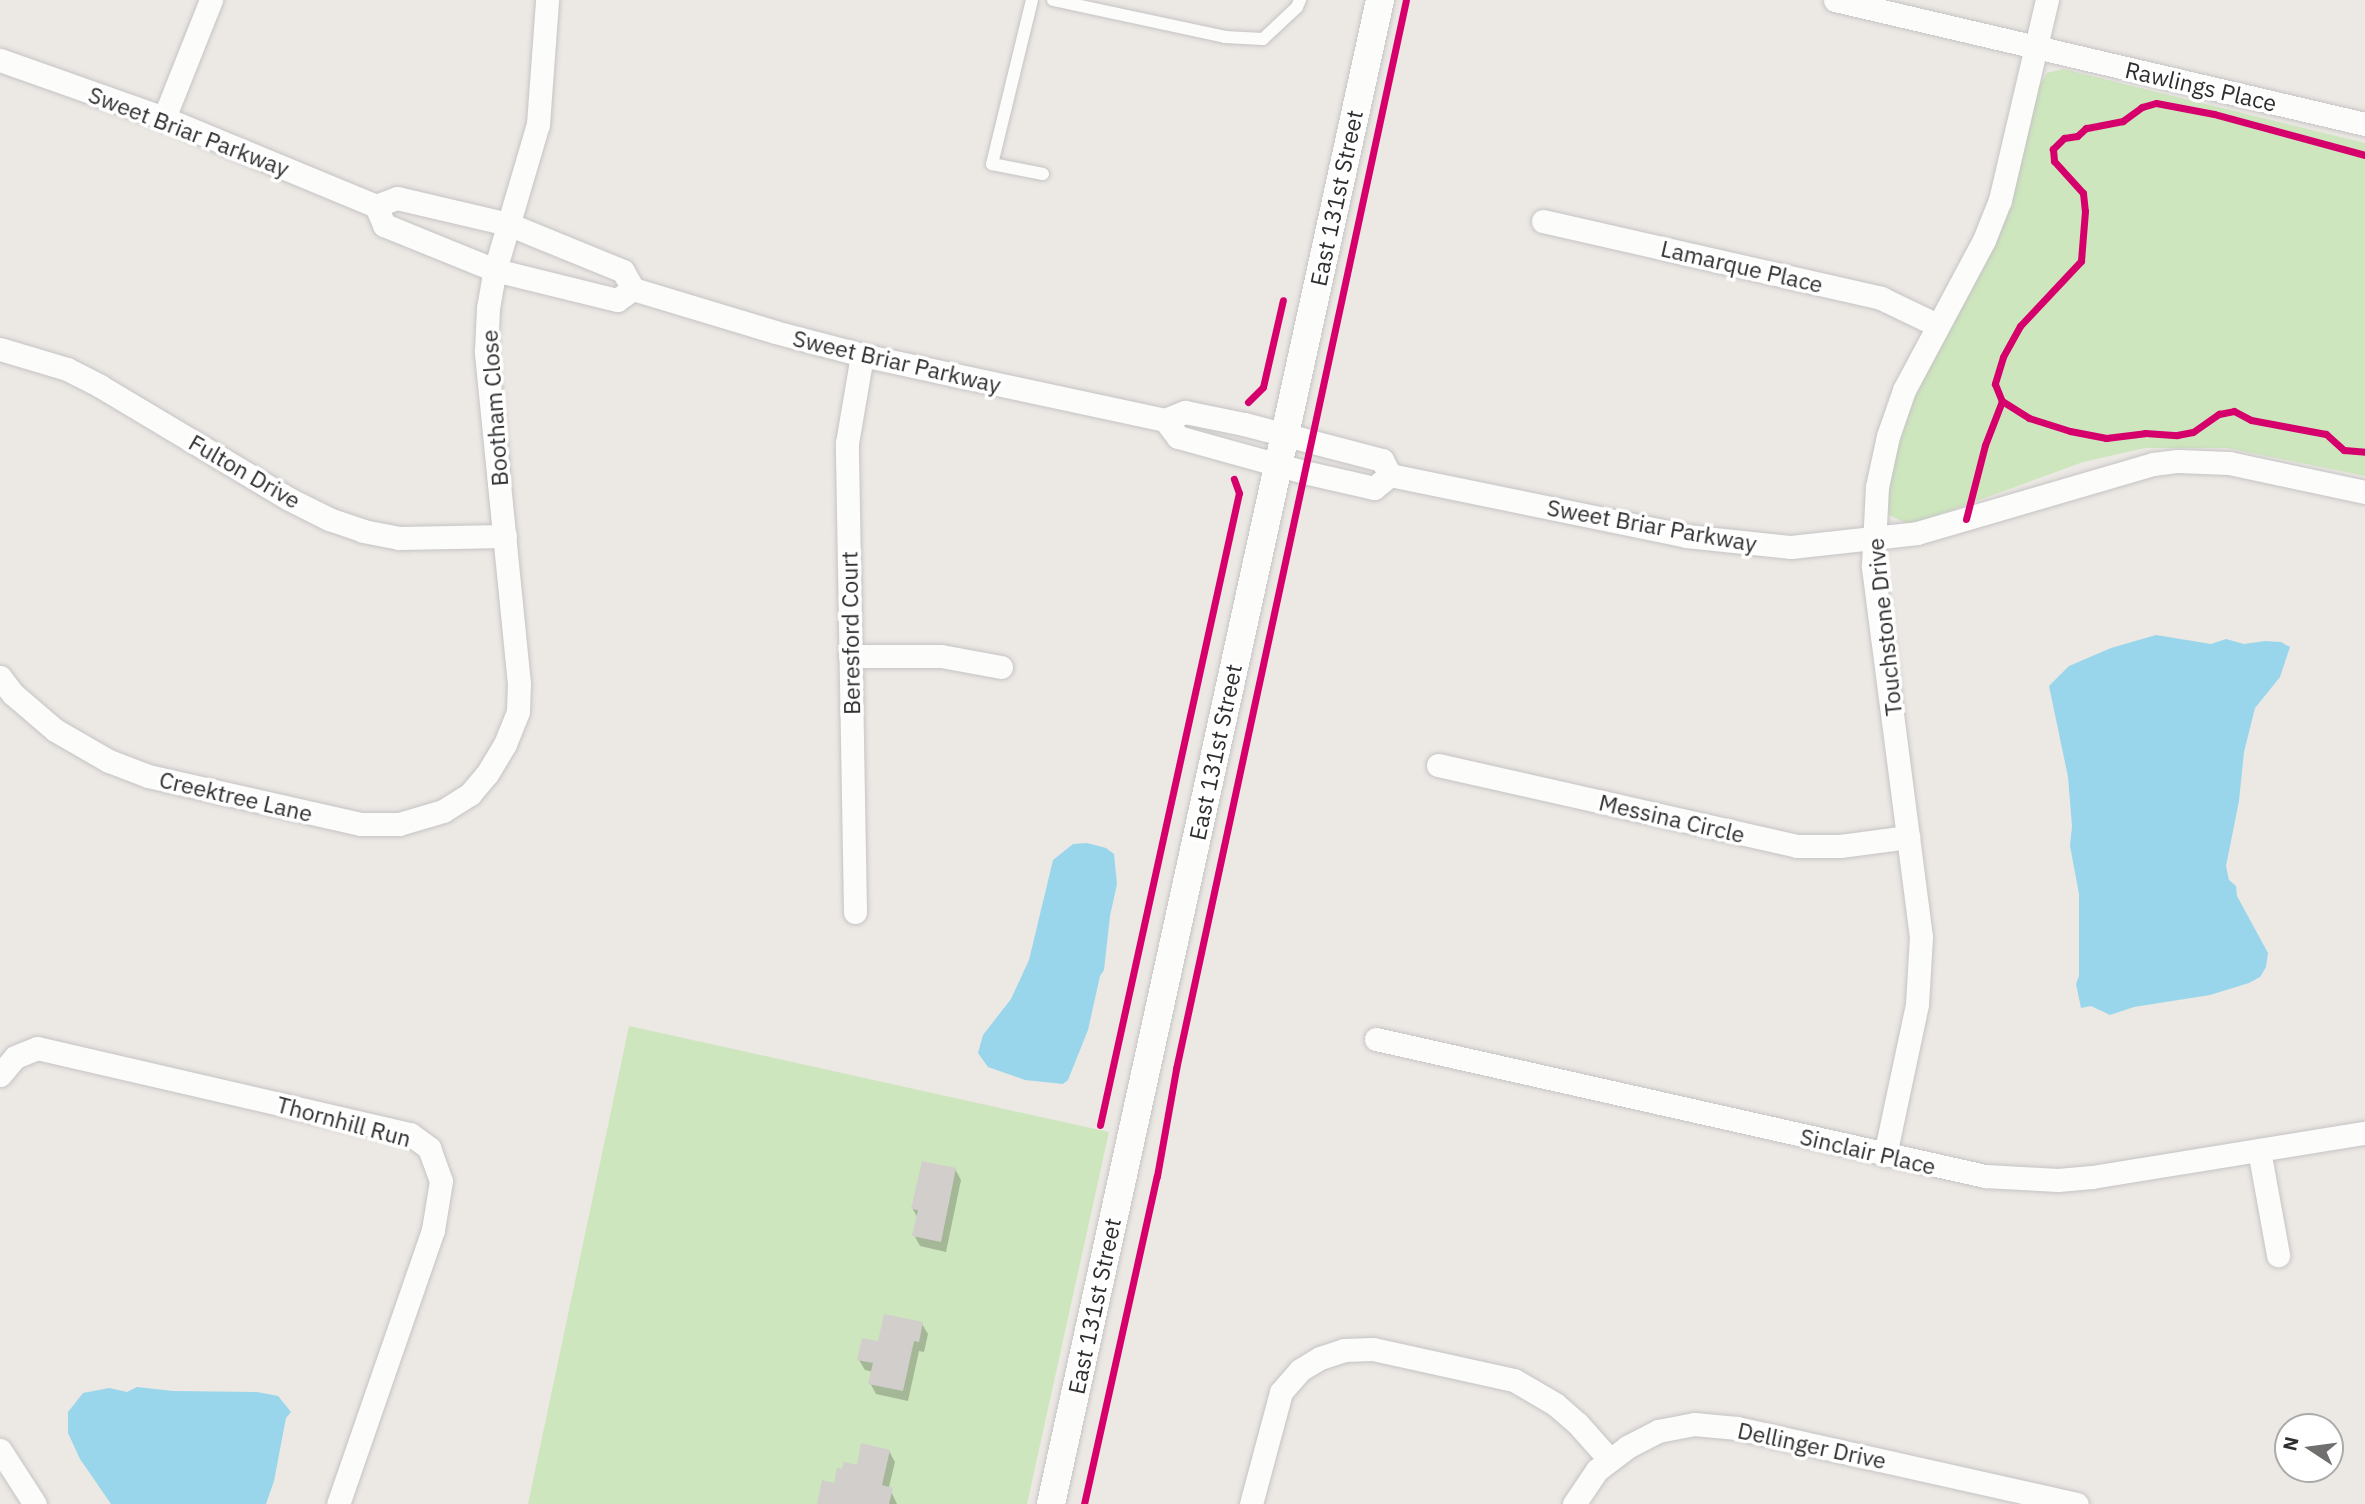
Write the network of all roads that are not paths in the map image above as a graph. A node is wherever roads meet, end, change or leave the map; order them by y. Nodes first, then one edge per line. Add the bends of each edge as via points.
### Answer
1 (211, 0) edge
2 (547, 0) edge
3 (1032, 0) edge
4 (1053, 0) edge
5 (1300, 0) edge
6 (1380, 0) edge
7 (1835, 0) edge
8 (2047, 0) edge
9 (2036, 48) junction
10 (0, 60) edge
11 (164, 118) junction
12 (2365, 124) edge
13 (1043, 174) dead end
14 (376, 206) junction
15 (1543, 221) dead end
16 (508, 224) junction
17 (495, 270) junction
18 (633, 289) junction
19 (1937, 325) junction
20 (0, 349) edge
21 (862, 355) junction
22 (1165, 420) junction
23 (1284, 436) junction
24 (1278, 464) junction
25 (1390, 475) junction
26 (2365, 492) edge
27 (505, 536) junction
28 (1873, 540) junction
29 (850, 656) junction
30 (1001, 667) dead end
31 (0, 677) edge
32 (1438, 765) dead end
33 (487, 774) joint
34 (1908, 837) junction
35 (855, 912) dead end
36 (1376, 1039) dead end
37 (0, 1075) edge
38 (2365, 1133) edge
39 (2259, 1150) junction
40 (1885, 1155) junction
41 (2278, 1255) dead end
42 (0, 1450) edge
43 (1610, 1460) junction
44 (35, 1504) edge
45 (338, 1504) edge
46 (1051, 1504) edge
47 (1251, 1504) edge
48 (1574, 1504) edge
49 (2077, 1504) edge

1 - 11 street
2 - 16 street, Bootham Close via 538,124
3 - 13 lane via 992,164
4 - 5 lane via 1225,37 1263,39
6 - 23 street, East 131st Street
7 - 9 street, Rawlings Place
8 - 9 street, Touchstone Drive
9 - 12 street, Rawlings Place
9 - 19 street, Touchstone Drive via 2000,200 1984,240
10 - 11 street, Sweet Briar Parkway
11 - 14 street, Sweet Briar Parkway
14 - 16 street, Sweet Briar Parkway via 397,198
14 - 17 street, Sweet Briar Parkway via 384,225
15 - 19 street, Lamarque Place via 1881,298
16 - 17 street, Bootham Close
16 - 18 street, Sweet Briar Parkway via 623,271
17 - 18 street, Sweet Briar Parkway via 617,300
17 - 27 street, Bootham Close via 486,351
18 - 21 street, Sweet Briar Parkway
19 - 28 street, Touchstone Drive via 1904,390 1888,436 1877,487
20 - 27 street, Fulton Drive via 66,369 100,386 289,499 341,523 399,538
21 - 22 street, Sweet Briar Parkway
21 - 29 street, Beresford Court via 847,443
22 - 23 street, Sweet Briar Parkway via 1185,412
22 - 24 street, Sweet Briar Parkway via 1178,437
23 - 24 street, East 131st Street
23 - 25 street, Sweet Briar Parkway via 1382,460
24 - 25 street, Sweet Briar Parkway via 1374,488
24 - 46 street, East 131st Street
25 - 28 street, Sweet Briar Parkway via 1736,543 1791,547
26 - 28 street, Sweet Briar Parkway via 2229,463 2178,461 2153,464 1917,533
27 - 33 street, Bootham Close via 519,697 505,744
28 - 34 street, Touchstone Drive
29 - 30 street via 942,656
29 - 35 street, Beresford Court
31 - 33 street, Creektree Lane via 55,730 109,761 148,776 361,824 399,824 443,811 470,794
32 - 34 street, Messina Circle via 1797,846
34 - 40 street, Touchstone Drive via 1921,937 1920,979
36 - 40 street, Sinclair Place
37 - 45 street, Thornhill Run via 15,1057 37,1048 410,1133 429,1147 441,1181 433,1230
38 - 39 street, Sinclair Place
39 - 40 street, Sinclair Place via 2058,1180 1985,1176
39 - 41 street
42 - 44 street
43 - 47 street via 1555,1404 1514,1380 1373,1349 1344,1350 1300,1370 1281,1392
43 - 48 street, Dellinger Drive via 1597,1469
43 - 49 street, Dellinger Drive via 1658,1431 1712,1424

